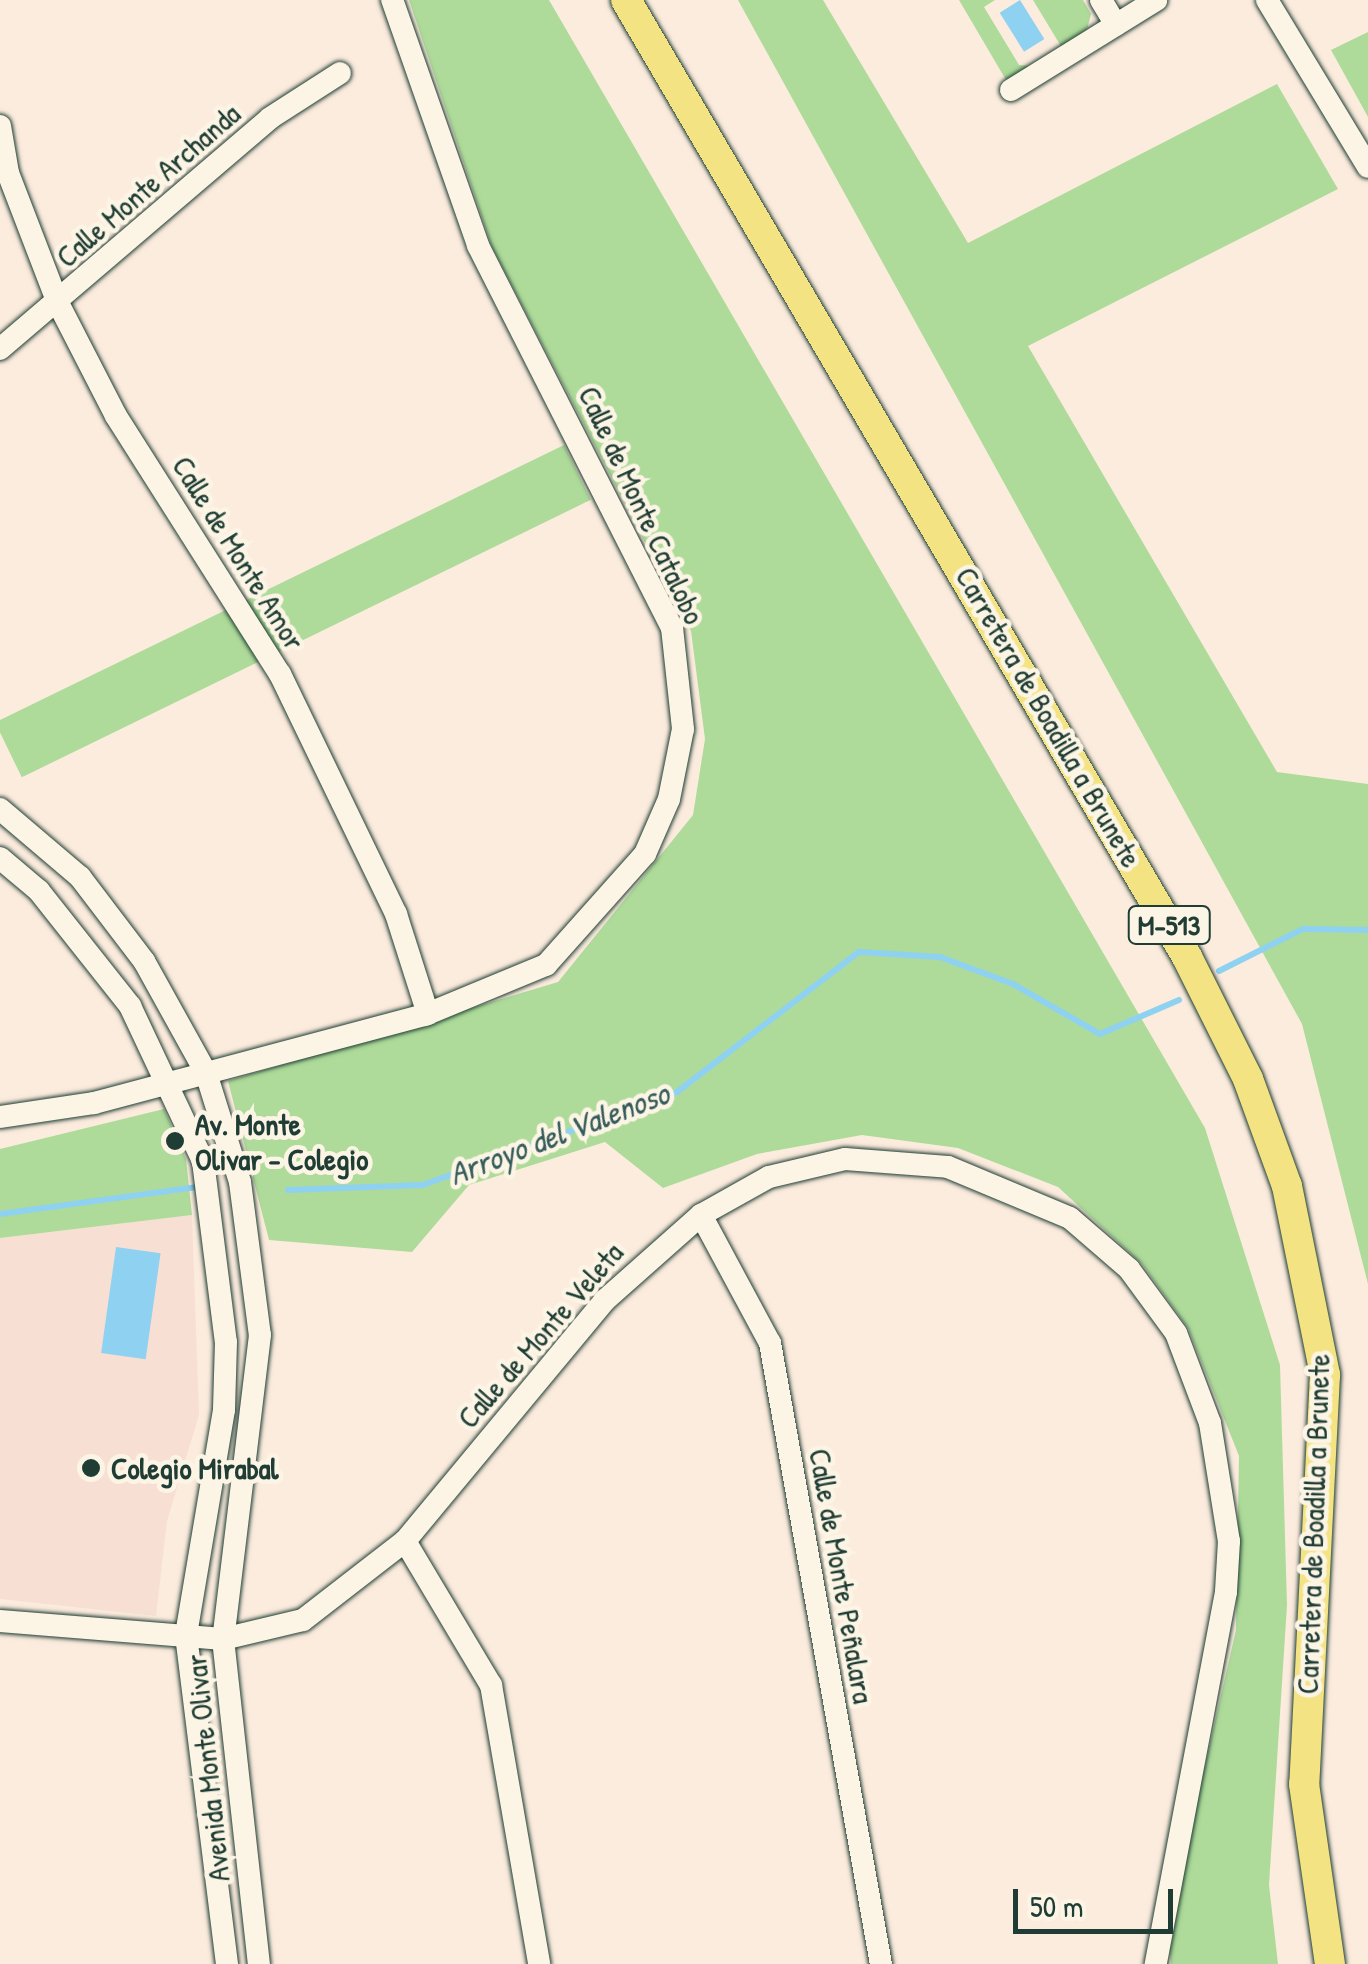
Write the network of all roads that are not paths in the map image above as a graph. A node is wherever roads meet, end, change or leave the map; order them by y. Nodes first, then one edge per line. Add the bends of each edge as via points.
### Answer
1 (392, 0) edge
2 (626, 0) edge
3 (1101, 0) edge
4 (1156, 0) edge
5 (1267, 0) edge
6 (1116, 25) junction
7 (340, 74) dead end
8 (1011, 90) dead end
9 (0, 126) edge
10 (1368, 168) edge
11 (58, 303) junction
12 (0, 349) edge
13 (0, 809) edge
14 (0, 858) edge
15 (428, 1014) junction
16 (206, 1073) junction
17 (164, 1082) junction
18 (0, 1117) edge
19 (701, 1214) junction
20 (405, 1541) junction
21 (0, 1621) edge
22 (186, 1635) junction
23 (223, 1639) junction
24 (227, 1964) edge
25 (259, 1964) edge
26 (540, 1964) edge
27 (882, 1964) edge
28 (1156, 1964) edge
29 (1330, 1964) edge

1 - 15 street, Calle de Monte Catalobo via 478,245 672,628 684,729 646,854 598,917 546,965
2 - 29 main road, Carretera de Boadilla a Brunete / M-513 via 1178,940 1248,1080 1281,1168 1316,1302 1324,1375 1304,1784
3 - 6 street
4 - 6 street
5 - 10 street
6 - 8 street
7 - 11 street, Calle Monte Archanda via 270,118
9 - 11 street, Calle de Monte Amor via 8,174
11 - 12 street, Calle Monte Archanda
11 - 15 street, Calle de Monte Amor via 116,416 280,674 396,914
13 - 16 street, Avenida Monte Olivar via 80,876 144,961
14 - 17 street, Avenida Monte Olivar via 39,891 130,1006
15 - 16 street, Calle de Monte Catalobo
16 - 17 street, Calle de Monte Catalobo
16 - 23 street, Avenida Monte Olivar via 240,1182 260,1336
17 - 18 street, Calle de Monte Catalobo
17 - 22 street, Avenida Monte Olivar via 202,1161 226,1342 224,1410
19 - 20 street, Calle de Monte Veleta via 604,1301
19 - 27 street, Calle de Monte Peñalara via 770,1343
19 - 28 street, Calle de Monte Veleta via 768,1177 845,1159 948,1167 1070,1218 1129,1268 1176,1333 1210,1423 1228,1541 1216,1662
20 - 23 street, Calle de Monte Veleta via 303,1620
20 - 26 street via 491,1685
21 - 22 street, Calle de Monte Veleta
22 - 23 street, Calle de Monte Veleta
22 - 24 street, Avenida Monte Olivar
23 - 25 street, Avenida Monte Olivar

